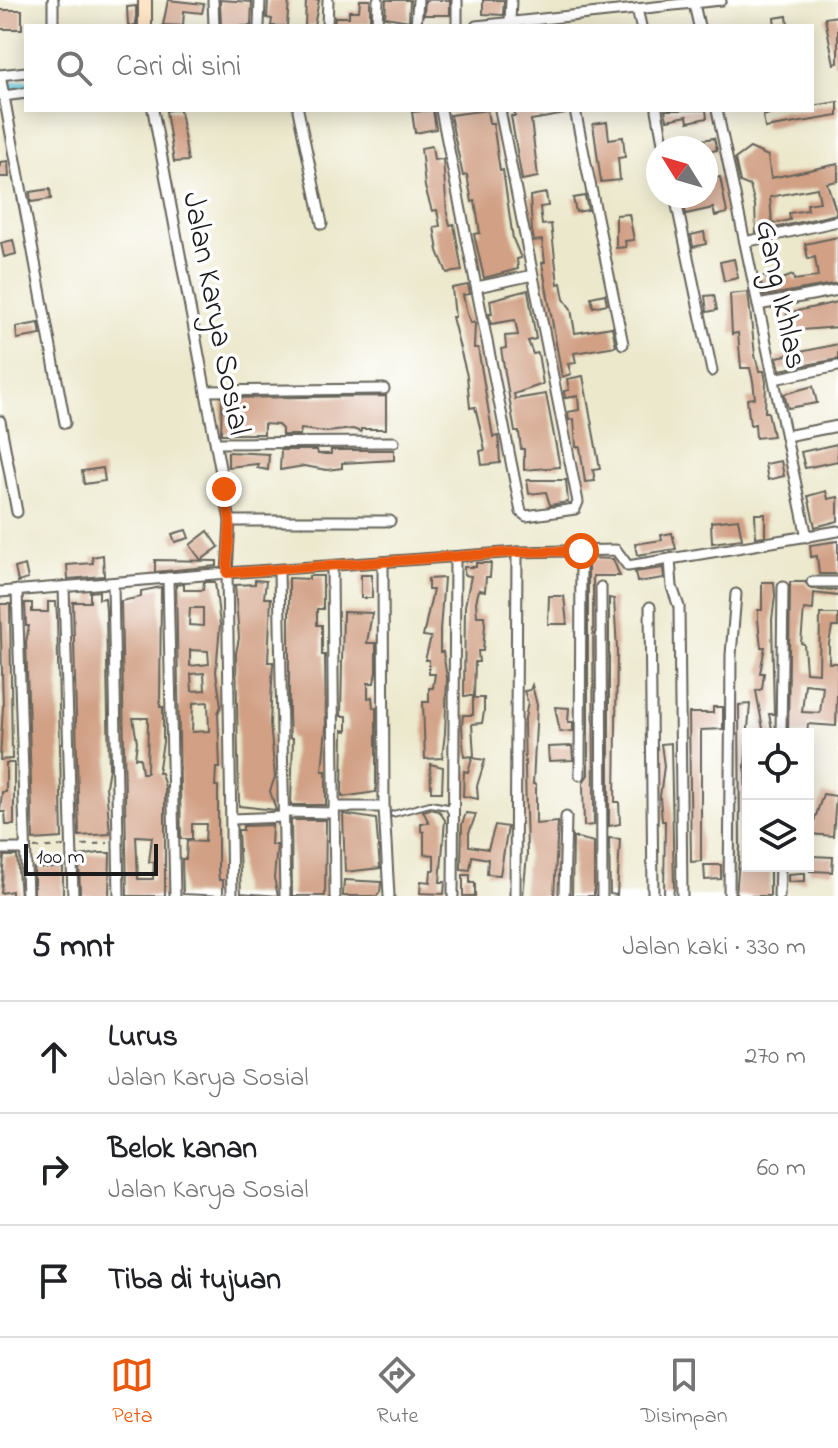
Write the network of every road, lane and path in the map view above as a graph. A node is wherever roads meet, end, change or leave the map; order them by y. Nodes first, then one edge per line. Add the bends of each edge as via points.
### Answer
1 (53, 0) edge
2 (145, 0) edge
3 (213, 0) edge
4 (260, 0) edge
5 (328, 0) edge
6 (378, 0) edge
7 (418, 0) edge
8 (457, 0) edge
9 (511, 0) edge
10 (596, 0) edge
11 (721, 0) edge
12 (688, 3) edge
13 (631, 6) edge
14 (595, 12) junction
15 (557, 21) edge
16 (510, 22) junction
17 (53, 24) edge
18 (145, 24) edge
19 (214, 24) edge
20 (259, 24) edge
21 (327, 24) edge
22 (377, 24) edge
23 (416, 24) edge
24 (457, 24) edge
25 (496, 24) edge
26 (640, 24) edge
27 (698, 24) edge
28 (24, 72) edge
29 (0, 77) edge
30 (24, 93) edge
31 (3, 95) junction
32 (153, 112) edge
33 (298, 112) edge
34 (441, 112) edge
35 (500, 112) edge
36 (575, 112) edge
37 (657, 112) edge
38 (717, 112) edge
39 (662, 136) edge
40 (678, 208) edge
41 (838, 221) edge
42 (322, 224) dead end
43 (745, 242) junction
44 (533, 275) junction
45 (477, 287) junction
46 (838, 290) edge
47 (758, 305) junction
48 (623, 344) dead end
49 (838, 366) edge
50 (712, 371) dead end
51 (774, 379) junction
52 (384, 389) dead end
53 (207, 391) junction
54 (0, 421) edge
55 (65, 423) dead end
56 (838, 426) edge
57 (786, 436) junction
58 (394, 442) dead end
59 (216, 443) junction
60 (17, 512) dead end
61 (230, 521) junction
62 (390, 521) dead end
63 (838, 531) edge
64 (807, 537) junction
65 (581, 551) junction
66 (517, 552) junction
67 (455, 557) junction
68 (670, 559) junction
69 (383, 562) junction
70 (332, 567) junction
71 (279, 570) junction
72 (227, 573) junction
73 (168, 578) junction
74 (812, 582) dead end
75 (838, 582) edge
76 (113, 583) junction
77 (64, 587) junction
78 (601, 587) dead end
79 (783, 587) dead end
80 (17, 590) junction
81 (0, 592) edge
82 (736, 594) dead end
83 (650, 607) dead end
84 (781, 728) edge
85 (580, 775) dead end
86 (384, 807) junction
87 (334, 810) junction
88 (393, 814) dead end
89 (284, 815) junction
90 (454, 817) junction
91 (566, 817) dead end
92 (232, 819) junction
93 (0, 849) edge
94 (25, 849) junction
95 (780, 872) edge
96 (27, 896) edge
97 (73, 896) edge
98 (119, 896) edge
99 (175, 896) edge
100 (232, 896) edge
101 (285, 896) edge
102 (335, 896) edge
103 (389, 896) edge
104 (453, 896) edge
105 (515, 896) edge
106 (564, 896) edge
107 (602, 896) edge
108 (653, 896) edge
109 (682, 896) edge
110 (729, 896) edge
111 (779, 896) edge

1 - 17 street
2 - 18 street
3 - 19 street
4 - 20 street
5 - 21 street
6 - 22 street
7 - 23 street
8 - 24 street
9 - 16 street
10 - 14 street
11 - 12 street
12 - 13 street
12 - 27 street
13 - 14 street
13 - 26 street
14 - 15 street
15 - 16 street
16 - 25 street
28 - 29 street
29 - 31 street
30 - 31 street
31 - 55 street
32 - 53 street, Jalan Karya Sosial
33 - 42 street
34 - 45 street
35 - 44 street
36 - 48 street
37 - 39 street
38 - 43 street, Gang Ikhlas
40 - 50 street
41 - 43 street
43 - 47 street, Gang Ikhlas
44 - 45 street
44 - 45 street via 578,502 575,509 526,516 521,512
46 - 47 street
47 - 51 street, Gang Ikhlas
49 - 51 street
51 - 57 street, Gang Ikhlas
52 - 53 street
53 - 59 street, Jalan Karya Sosial
54 - 60 street
56 - 57 street
57 - 64 street, Gang Ikhlas
58 - 59 street
59 - 61 street, Jalan Karya Sosial
61 - 62 street
61 - 72 street, Jalan Karya Sosial
63 - 64 street
64 - 68 street
65 - 66 street
65 - 68 street via 619,551 628,566
65 - 85 street
66 - 67 street
66 - 105 street
67 - 69 street
67 - 90 street
68 - 109 street via 679,607
69 - 70 street
69 - 86 street
70 - 71 street
70 - 87 street
71 - 72 street
71 - 89 street
72 - 73 street
72 - 92 street, Jalan Karya Sosial
73 - 76 street
73 - 99 street
74 - 75 street
76 - 77 street
76 - 98 street
77 - 80 street
77 - 97 street
78 - 107 street
79 - 84 street
80 - 81 street
80 - 94 street
82 - 110 street
83 - 108 street
86 - 87 street
86 - 103 street
87 - 89 street
87 - 102 street
88 - 90 lane via 430,804 448,807
89 - 92 street
89 - 101 street
90 - 104 street
91 - 106 street
92 - 100 street, Jalan Karya Sosial
93 - 94 street
94 - 96 street
95 - 111 street

